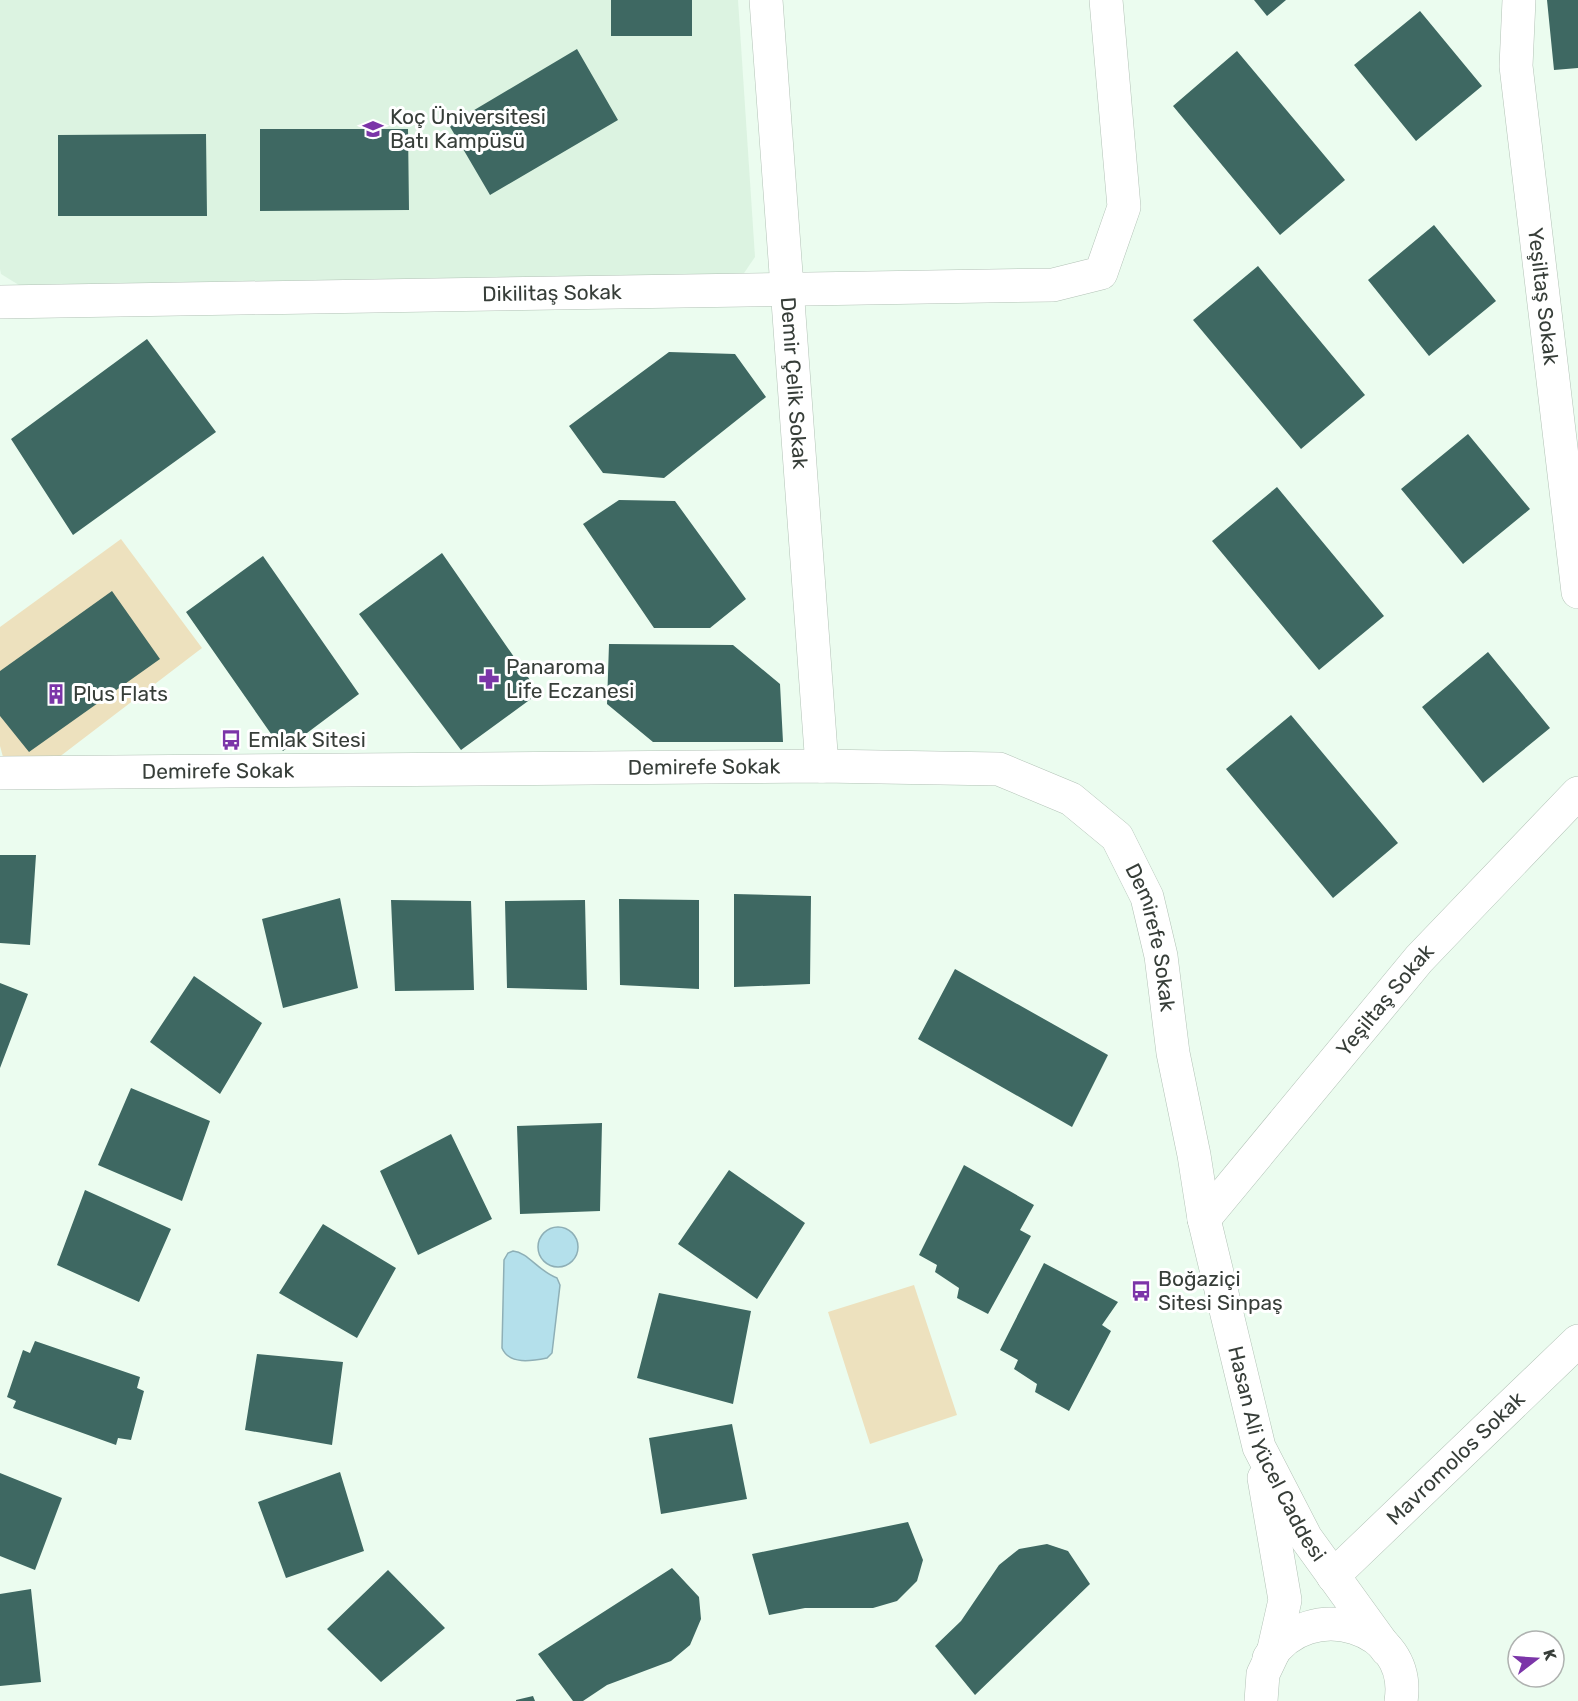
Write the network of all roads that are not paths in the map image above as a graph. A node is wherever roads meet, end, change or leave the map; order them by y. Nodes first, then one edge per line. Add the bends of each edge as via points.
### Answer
1 (766, 0) edge
2 (1106, 0) edge
3 (1519, 0) edge
4 (786, 290) junction
5 (0, 302) edge
6 (1578, 592) edge
7 (822, 766) junction
8 (0, 773) edge
9 (1575, 802) edge
10 (1183, 1095) joint
11 (1204, 1219) junction
12 (1578, 1341) edge
13 (1259, 1447) junction
14 (1333, 1576) junction
15 (1387, 1650) junction
16 (1273, 1653) junction
17 (1239, 1701) edge
18 (1261, 1701) edge
19 (1401, 1701) edge

1 - 4 street, Demir Çelik Sokak
2 - 4 street, Dikilitaş Sokak via 1124,207 1101,273 1053,285
3 - 6 street, Yeşiltaş Sokak via 1516,66
4 - 5 street, Dikilitaş Sokak
4 - 7 street, Demir Çelik Sokak
7 - 8 street, Demirefe Sokak
7 - 10 street, Demirefe Sokak via 999,769 1071,799 1117,837 1147,897 1161,956 1173,1053
9 - 11 street, Yeşiltaş Sokak via 1419,959
10 - 11 street, Hasan Ali Yücel Caddesi
11 - 13 street, Hasan Ali Yücel Caddesi
12 - 14 street, Mavromolos Sokak
13 - 14 street, Hasan Ali Yücel Caddesi via 1306,1538
13 - 16 street via 1285,1600
14 - 15 street, Hasan Ali Yücel Caddesi
15 - 16 street via 1371,1635 1351,1625 1329,1622 1307,1626 1288,1637
15 - 19 street, Hasan Ali Yücel Caddesi via 1398,1670
16 - 17 street
16 - 18 street via 1263,1674

